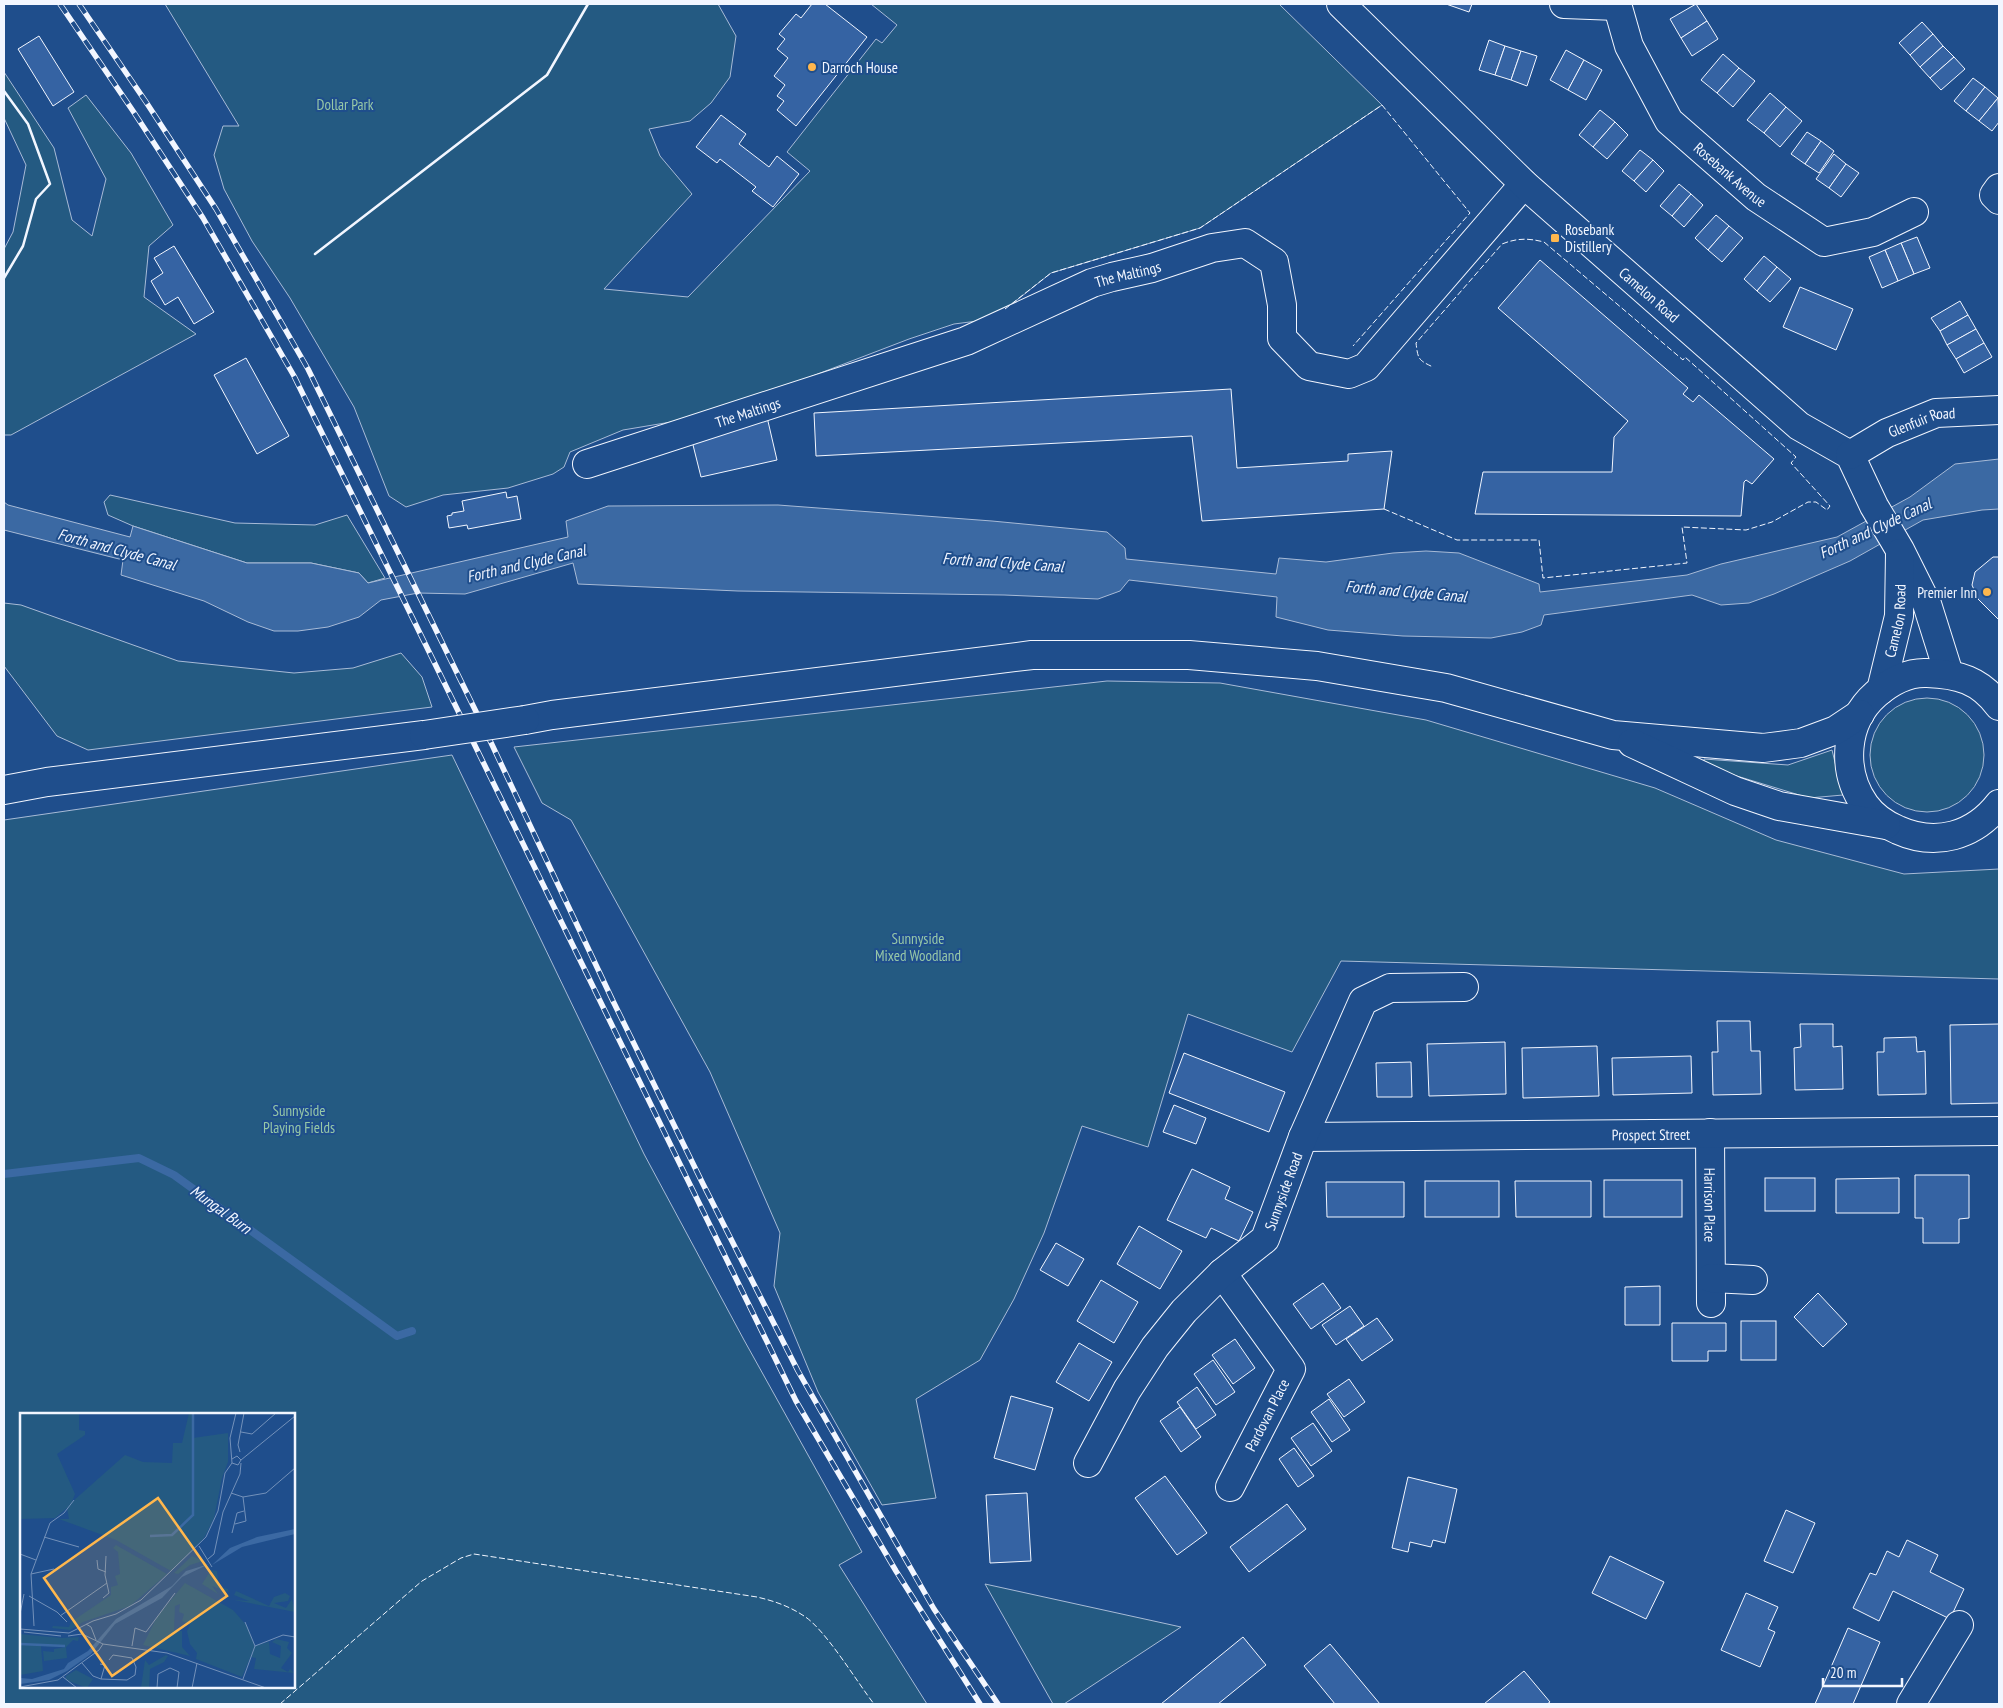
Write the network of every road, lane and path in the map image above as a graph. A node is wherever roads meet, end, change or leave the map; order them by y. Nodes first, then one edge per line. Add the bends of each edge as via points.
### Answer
1 (1341, 4) edge
2 (1564, 4) edge
3 (1617, 5) edge
4 (1524, 184) junction
5 (1999, 188) edge
6 (1999, 200) edge
7 (1914, 212) dead end
8 (1999, 410) edge
9 (1850, 454) junction
10 (587, 464) dead end
11 (1900, 550) junction
12 (1949, 674) junction
13 (1881, 690) junction
14 (1999, 706) edge
15 (1860, 714) junction
16 (1614, 735) junction
17 (4, 790) edge
18 (1999, 804) edge
19 (1886, 825) junction
20 (1965, 832) junction
21 (1999, 832) edge
22 (1464, 986) dead end
23 (1999, 1131) edge
24 (1710, 1133) junction
25 (1303, 1137) junction
26 (1222, 1273) junction
27 (1754, 1280) dead end
28 (1088, 1463) dead end
29 (1230, 1487) dead end
30 (1959, 1625) dead end
31 (1911, 1704) edge

1 - 4 main road, Camelon Road
2 - 3 main road
3 - 7 main road, Rosebank Avenue via 1629,46 1669,121 1756,197 1824,242 1873,232
4 - 9 main road, Camelon Road via 1800,426
4 - 10 main road, The Maltings via 1366,368 1349,374 1309,366 1282,338 1282,305 1274,262 1245,243 1212,248 1152,268 1112,276 966,341
5 - 6 main road via 1994,195
8 - 9 main road, Glenfuir Road via 1936,413 1887,433
9 - 11 main road, Camelon Road via 1874,506
11 - 12 main road, Camelon Road via 1927,604
11 - 13 main road, Camelon Road via 1899,616
12 - 13 main road via 1918,672 1894,680
12 - 14 main road via 1969,680 1991,695
13 - 15 main road via 1867,702
15 - 16 main road via 1836,730 1801,742 1763,748
15 - 19 main road via 1853,726 1848,753 1854,783 1865,806
16 - 17 main road, bridge via 1446,688 1317,666 1189,655 1032,655 552,715
16 - 19 main road via 1735,791 1779,806
18 - 20 main road via 1988,818
19 - 20 main road via 1911,836 1938,839
20 - 21 main road
22 - 25 main road, Sunnyside Road via 1390,988 1363,1001
23 - 24 main road, Prospect Street
24 - 25 main road, Prospect Street
24 - 27 main road, Harrison Place via 1711,1291
25 - 26 main road, Sunnyside Road via 1265,1239
26 - 28 main road, Sunnyside Road via 1155,1347 1127,1390
26 - 29 main road, Pardovan Place via 1290,1369
30 - 31 main road

